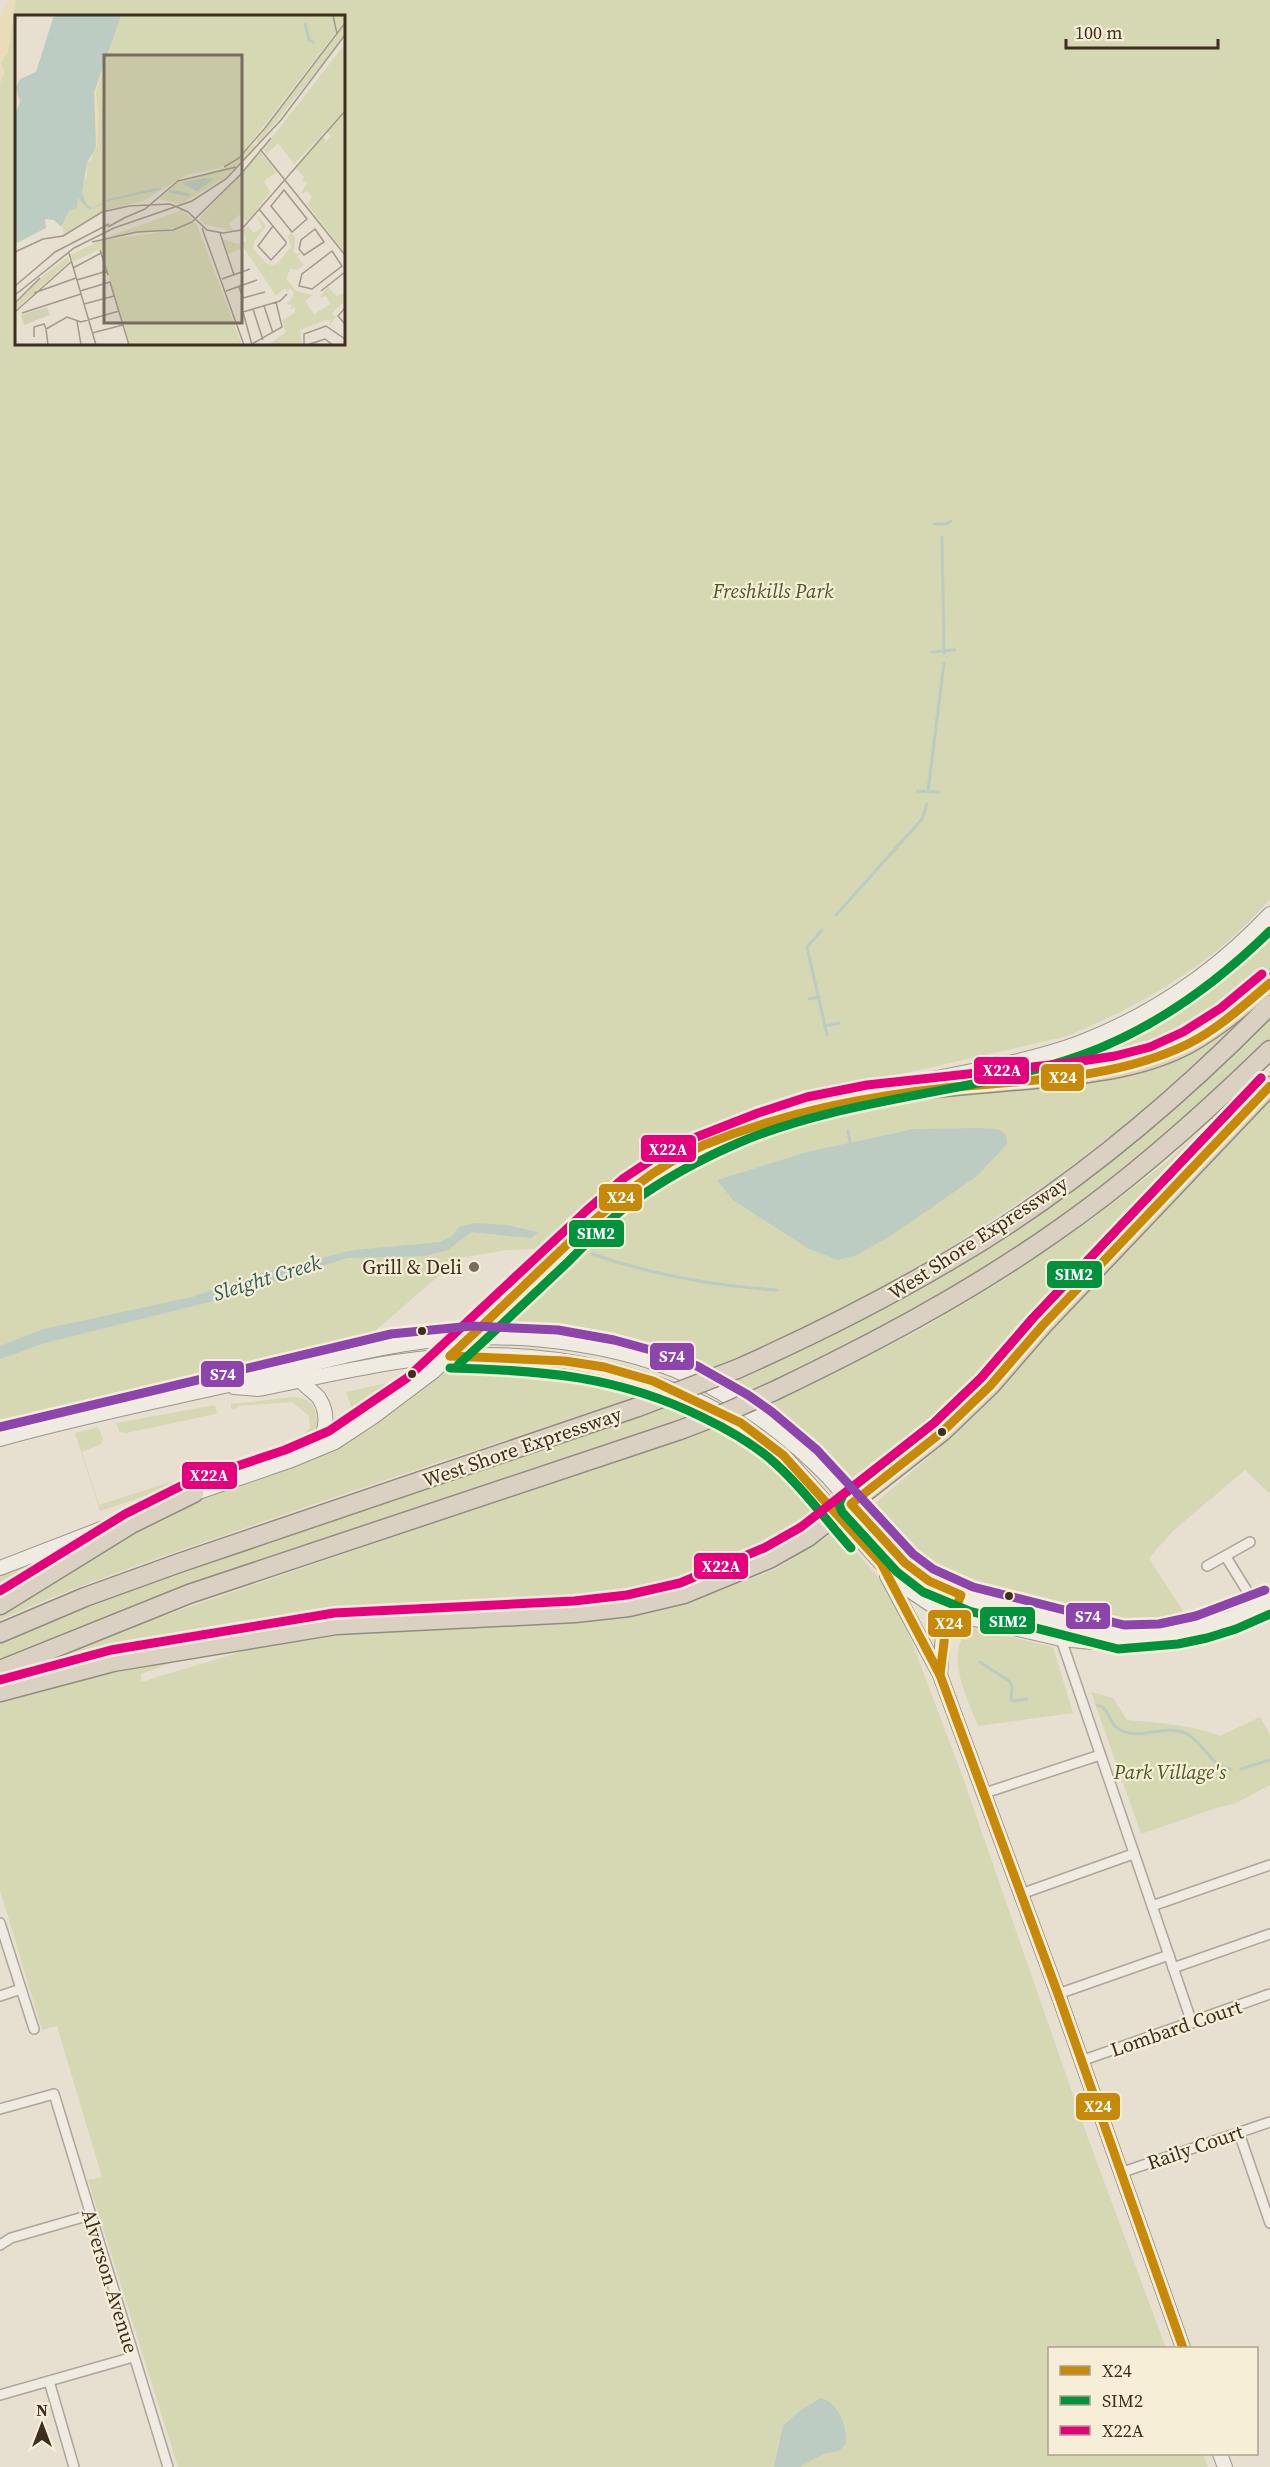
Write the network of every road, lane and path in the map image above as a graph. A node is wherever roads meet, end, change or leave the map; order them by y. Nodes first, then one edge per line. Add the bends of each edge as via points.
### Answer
1 (1270, 914) edge
2 (1270, 982) edge
3 (1270, 1005) edge
4 (1270, 1050) edge
5 (1270, 1086) edge
6 (677, 1158) junction
7 (468, 1339) junction
8 (450, 1356) junction
9 (301, 1381) junction
10 (226, 1385) junction
11 (0, 1439) edge
12 (289, 1461) junction
13 (194, 1494) junction
14 (844, 1509) junction
15 (1250, 1542) dead end
16 (1226, 1557) junction
17 (880, 1563) junction
18 (1207, 1566) dead end
19 (0, 1568) edge
20 (961, 1595) junction
21 (1264, 1604) edge
22 (0, 1605) edge
23 (950, 1613) junction
24 (0, 1633) edge
25 (1121, 1637) junction
26 (1061, 1639) junction
27 (0, 1670) edge
28 (940, 1675) junction
29 (0, 1692) edge
30 (1100, 1755) junction
31 (985, 1793) junction
32 (1133, 1854) junction
33 (1270, 1865) edge
34 (1021, 1894) junction
35 (1152, 1906) junction
36 (0, 1923) edge
37 (1270, 1934) edge
38 (1169, 1955) junction
39 (1173, 1968) junction
40 (21, 1989) junction
41 (1058, 1994) junction
42 (1270, 1994) edge
43 (0, 1996) edge
44 (1192, 2023) junction
45 (34, 2029) dead end
46 (1081, 2061) junction
47 (0, 2109) edge
48 (1270, 2122) edge
49 (1239, 2133) junction
50 (1120, 2173) junction
51 (90, 2216) junction
52 (1270, 2223) edge
53 (0, 2245) edge
54 (1182, 2347) edge
55 (133, 2357) junction
56 (49, 2381) junction
57 (0, 2395) edge
58 (74, 2467) edge
59 (168, 2467) edge

1 - 6 street via 1241,945 1192,983 1135,1018 1077,1044 796,1110 749,1125
2 - 6 highway via 1228,1018 1189,1043 1154,1058 1070,1075 868,1097 809,1109
3 - 24 highway, West Shore Expressway, bridge via 1196,1077 1037,1205 871,1306 737,1369 638,1407 169,1567
4 - 27 highway, West Shore Expressway, bridge via 1141,1166 1056,1232 889,1334 774,1391 680,1430 189,1593
5 - 14 highway via 990,1386 942,1432
6 - 7 street via 594,1220
7 - 8 street
7 - 10 street via 410,1343
7 - 14 street via 545,1340 592,1347 682,1373 723,1393 801,1452
8 - 9 street via 396,1362
8 - 12 street via 415,1387 344,1436
8 - 14 street via 565,1361 654,1381 741,1423
9 - 10 street via 258,1389
9 - 12 street via 318,1397 326,1413 325,1431 315,1446
10 - 11 street
12 - 13 street
13 - 19 street
13 - 22 highway via 131,1524
14 - 17 street
14 - 20 street via 929,1581
14 - 29 highway via 808,1537 760,1563 684,1593 629,1607 336,1625 113,1662
15 - 16 street
16 - 18 street
16 - 21 street
17 - 23 street via 906,1588
17 - 28 street
20 - 23 street
20 - 25 street
21 - 25 street via 1204,1626
23 - 26 street
23 - 28 street via 940,1650
25 - 26 street via 1092,1642
26 - 30 street
28 - 31 street
30 - 31 street
30 - 32 street
31 - 34 street
32 - 34 street
32 - 35 street
33 - 35 street
34 - 41 street
35 - 38 street
36 - 40 street
37 - 39 street
38 - 39 street
38 - 41 street
39 - 44 street
40 - 43 street
40 - 45 street
41 - 46 street
42 - 44 street, Lombard Court
44 - 46 street, Lombard Court
46 - 50 street
47 - 51 street, Alverson Avenue via 54,2094
48 - 49 street, Raily Court
49 - 50 street, Raily Court
49 - 52 street
50 - 54 street
51 - 53 street via 11,2238
51 - 55 street, Alverson Avenue
55 - 56 street
55 - 59 street, Alverson Avenue
56 - 57 street
56 - 58 street

